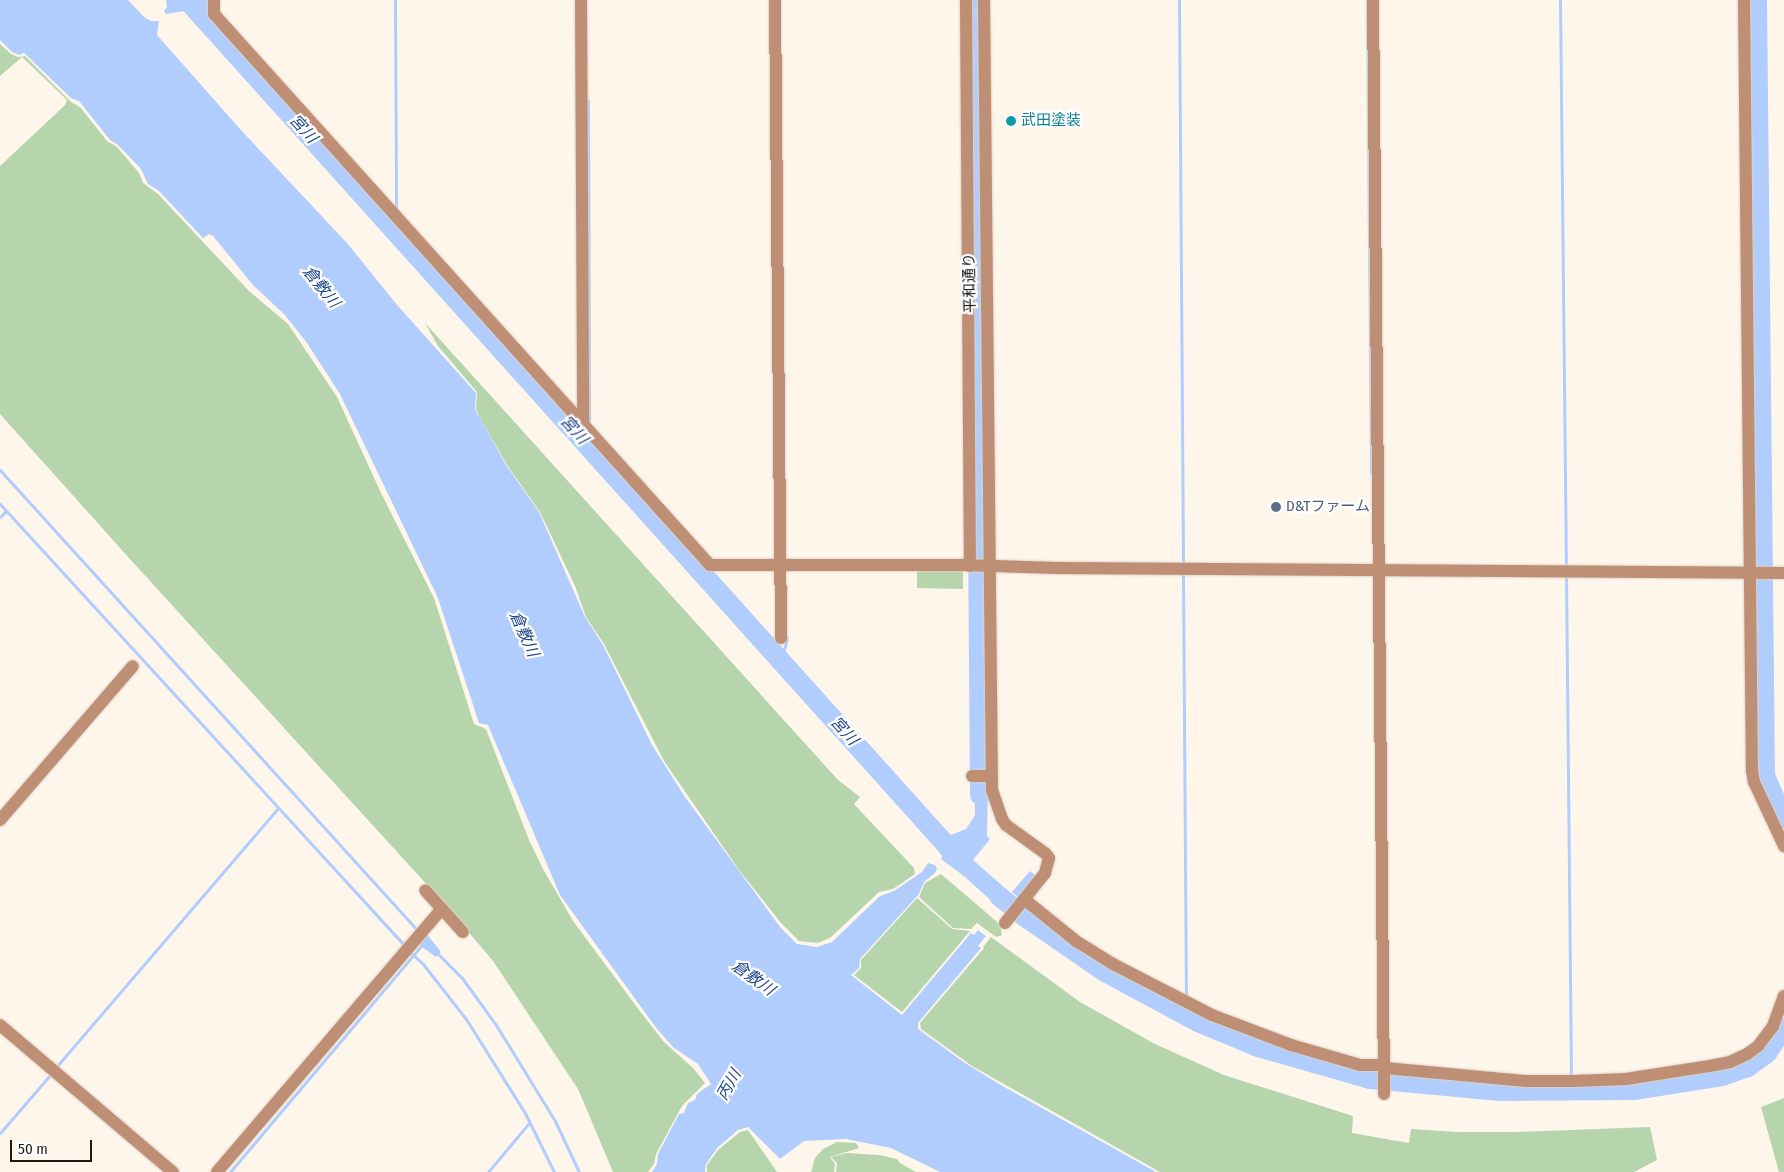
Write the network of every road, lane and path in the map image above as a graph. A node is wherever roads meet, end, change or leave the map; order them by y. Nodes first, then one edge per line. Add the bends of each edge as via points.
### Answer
1 (214, 0) edge
2 (581, 0) edge
3 (775, 0) edge
4 (966, 0) edge
5 (984, 0) edge
6 (1373, 0) edge
7 (1744, 0) edge
8 (586, 426) junction
9 (785, 565) junction
10 (980, 566) junction
11 (1374, 569) junction
12 (1758, 573) junction
13 (1784, 573) edge
14 (781, 638) dead end
15 (132, 666) dead end
16 (973, 776) dead end
17 (990, 776) junction
18 (0, 820) edge
19 (1784, 846) edge
20 (425, 890) dead end
21 (1022, 902) junction
22 (442, 909) junction
23 (1007, 920) dead end
24 (463, 932) dead end
25 (1784, 996) edge
26 (0, 1025) edge
27 (1382, 1067) junction
28 (1384, 1092) dead end
29 (173, 1172) edge
30 (217, 1172) edge

1 - 8 street via 214,14
2 - 8 street
3 - 9 street
4 - 10 street
5 - 10 street, 平和通り
6 - 11 street
7 - 12 street
8 - 9 street via 710,564
9 - 10 street
9 - 14 street
10 - 11 street
10 - 17 street
11 - 12 street
11 - 27 street
12 - 13 street
12 - 19 street via 1752,772
15 - 18 street
16 - 17 street
17 - 21 street via 1002,819 1049,858 1045,873
20 - 22 street
21 - 23 street
21 - 27 street via 1076,941 1186,1002 1266,1037 1360,1065
22 - 24 street
22 - 30 street
25 - 27 street via 1778,1016 1766,1037 1747,1054 1730,1062 1626,1079 1571,1081 1526,1081
26 - 29 street
27 - 28 street

